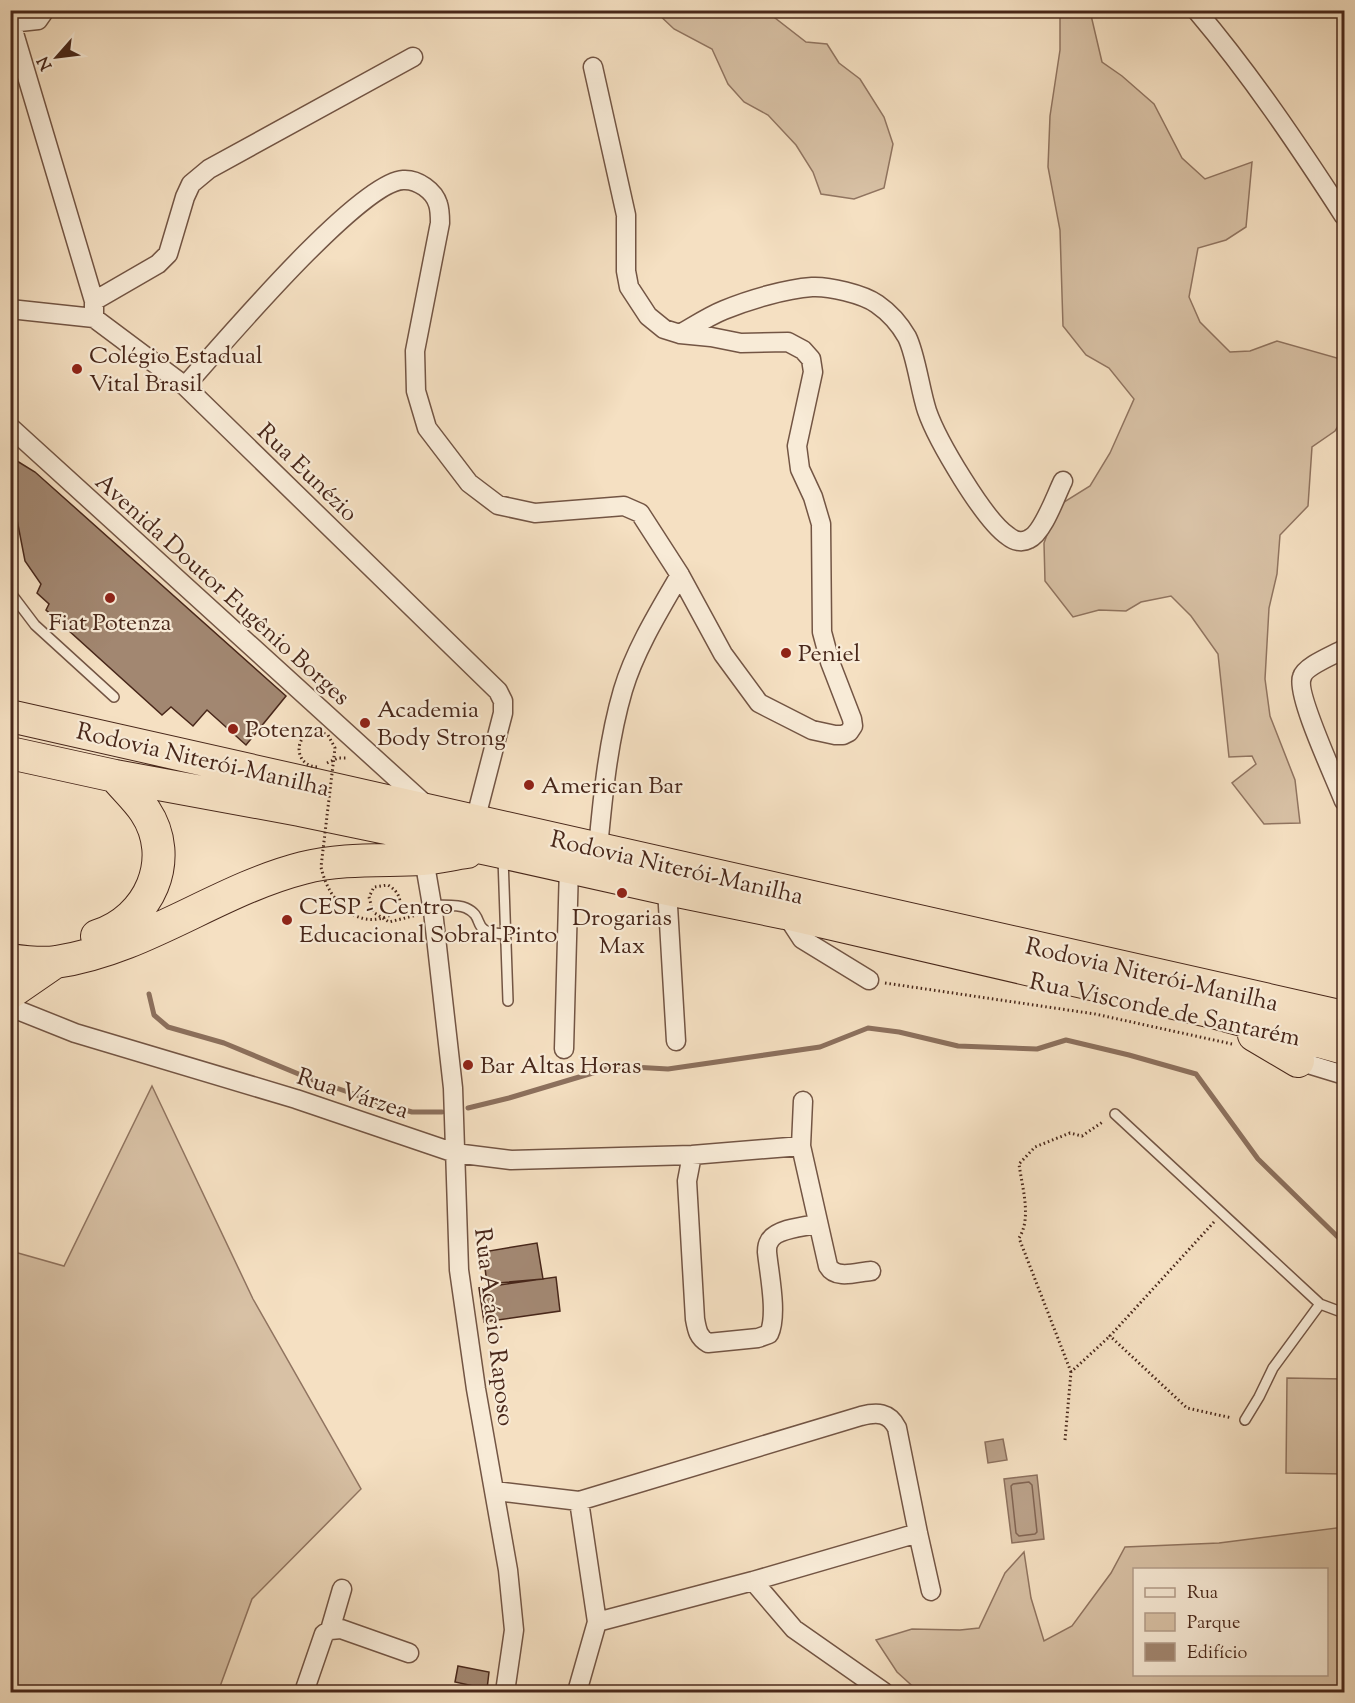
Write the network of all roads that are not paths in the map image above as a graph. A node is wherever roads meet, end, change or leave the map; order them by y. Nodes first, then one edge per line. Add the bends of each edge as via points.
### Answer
1 (45, 10) edge
2 (1196, 10) edge
3 (11, 23) edge
4 (413, 57) dead end
5 (593, 67) dead end
6 (1344, 216) edge
7 (10, 309) edge
8 (94, 309) junction
9 (680, 334) junction
10 (185, 386) junction
11 (10, 427) edge
12 (1063, 481) dead end
13 (680, 575) junction
14 (10, 592) edge
15 (1344, 649) edge
16 (114, 697) dead end
17 (10, 716) edge
18 (10, 753) edge
19 (115, 776) junction
20 (1344, 801) edge
21 (431, 809) junction
22 (475, 821) junction
23 (598, 848) junction
24 (496, 851) junction
25 (424, 859) junction
26 (569, 866) junction
27 (667, 889) junction
28 (433, 908) junction
29 (785, 913) junction
30 (506, 934) junction
31 (10, 949) edge
32 (10, 960) edge
33 (55, 962) junction
34 (868, 980) road end
35 (10, 993) edge
36 (508, 1001) dead end
37 (10, 1008) edge
38 (1217, 1013) junction
39 (1344, 1017) edge
40 (676, 1041) dead end
41 (1344, 1048) edge
42 (564, 1049) dead end
43 (1298, 1061) joint
44 (1344, 1075) edge
45 (803, 1101) dead end
46 (1115, 1114) road end
47 (801, 1146) junction
48 (455, 1153) junction
49 (692, 1155) junction
50 (818, 1224) junction
51 (871, 1270) dead end
52 (1320, 1304) junction
53 (1344, 1313) edge
54 (1245, 1420) road end
55 (495, 1491) junction
56 (579, 1501) junction
57 (918, 1533) junction
58 (753, 1581) junction
59 (342, 1589) dead end
60 (932, 1591) dead end
61 (597, 1622) junction
62 (330, 1629) junction
63 (409, 1653) dead end
64 (304, 1692) edge
65 (505, 1692) edge
66 (577, 1692) edge
67 (884, 1692) edge

1 - 3 street via 38,20
2 - 6 street via 1279,118
3 - 8 street
4 - 8 street via 208,170 191,184 168,254
5 - 9 street via 626,215 629,286 648,316 664,329
7 - 8 street
8 - 10 street, Rua Eunézio
9 - 12 street via 723,310 812,287 846,292 875,302 897,320 908,340 928,414 948,453 964,481 1008,537 1028,540 1040,528
9 - 13 street via 741,343 788,342 811,359 813,372 797,446 800,470 821,524 822,632 852,719 849,732 835,735 812,730 759,703 723,654
10 - 13 street via 303,257 350,212 402,179 417,182 432,192 440,223 415,351 416,391 427,428 469,483 498,506 535,513 624,506 640,513
10 - 22 street, Rua Eunézio via 498,691 504,713
11 - 21 street, Avenida Doutor Eugênio Borges
13 - 23 street via 651,624 623,688 607,758
14 - 16 lane via 35,625
15 - 20 street via 1310,668 1302,675 1300,684
17 - 21 highway, Rodovia Niterói-Manilha
18 - 19 highway, Rodovia Niterói-Manilha
19 - 24 highway, Rodovia Niterói-Manilha
19 - 31 highway via 146,812 159,849 159,869 148,897 128,921 109,933 56,948
21 - 22 highway, Rodovia Niterói-Manilha
22 - 23 highway, Rodovia Niterói-Manilha
23 - 39 highway, Rodovia Niterói-Manilha
24 - 25 highway
24 - 26 highway, Rodovia Niterói-Manilha
24 - 30 lane
25 - 28 street, Rua Acácio Raposo
25 - 33 highway via 305,867 255,883 105,951
26 - 27 highway, Rodovia Niterói-Manilha
26 - 42 street
27 - 29 highway, Rodovia Niterói-Manilha
27 - 40 street
28 - 30 lane via 464,907 475,914 481,929 489,934
28 - 48 street, Rua Acácio Raposo via 453,1088
29 - 34 street via 802,939
29 - 38 highway, Rodovia Niterói-Manilha
30 - 36 lane
32 - 33 highway
33 - 35 highway
37 - 48 street, Rua Várzea via 75,1033 296,1099
38 - 41 highway, Rodovia Niterói-Manilha
38 - 43 highway
43 - 44 street, Rua Visconde de Santarém
45 - 47 street
46 - 52 lane
47 - 49 street, Rua Várzea
47 - 50 street
48 - 49 street, Rua Várzea via 511,1160
48 - 55 street, Rua Acácio Raposo via 459,1270
49 - 50 street via 687,1181 695,1318 702,1339 718,1342 769,1334 769,1242 786,1230
50 - 51 street via 831,1272 837,1275
52 - 53 lane
52 - 54 lane via 1273,1368
55 - 56 street
55 - 65 street, Rua Acácio Raposo via 514,1630
56 - 57 street via 861,1416 884,1414 897,1428
56 - 61 street
57 - 58 street
57 - 60 street
58 - 61 street
58 - 67 street via 794,1629
59 - 62 street
61 - 66 street
62 - 63 street via 341,1629
62 - 64 street via 324,1634

